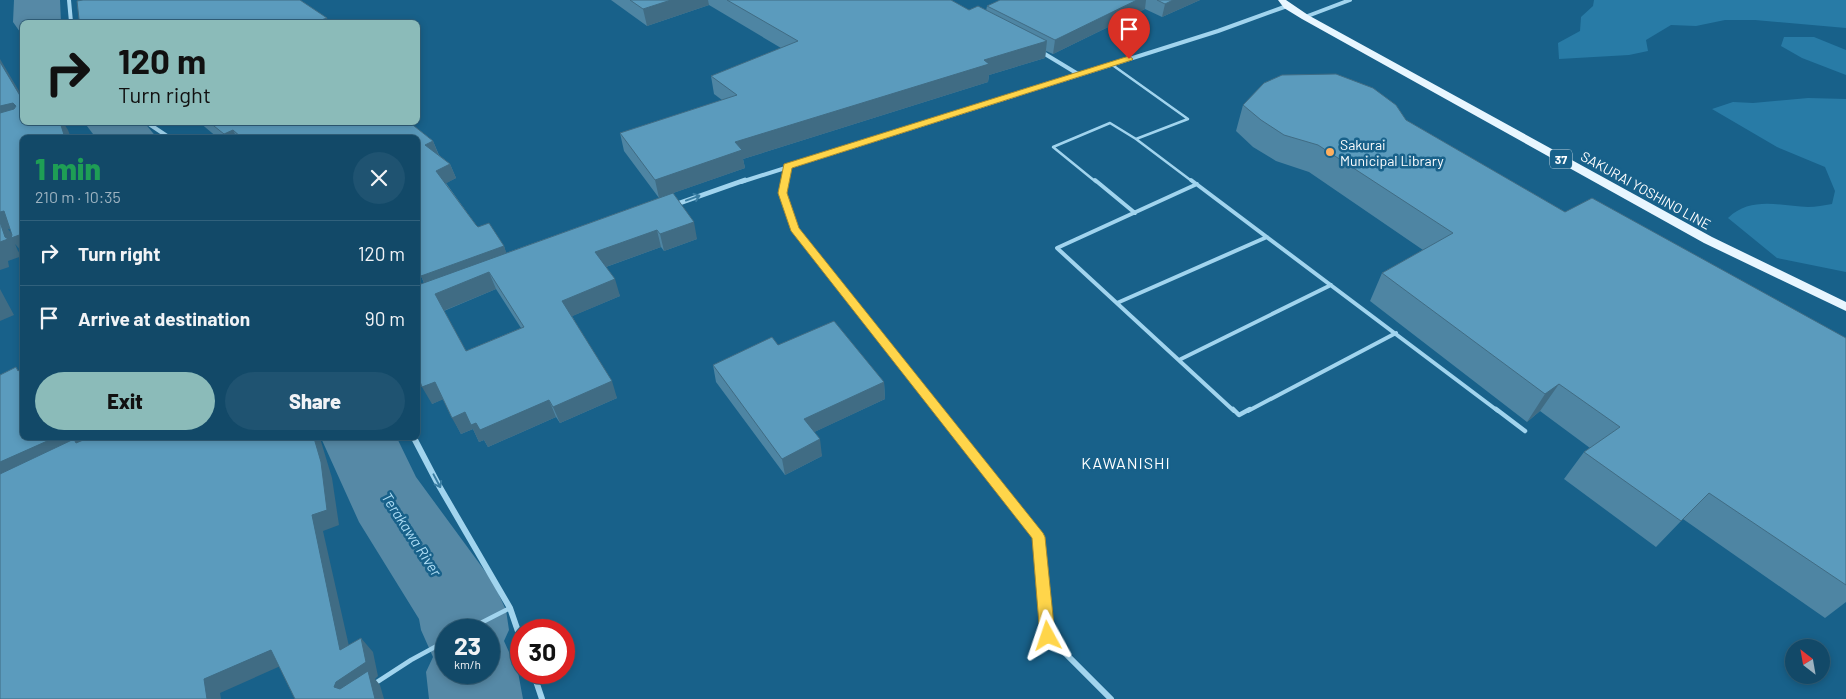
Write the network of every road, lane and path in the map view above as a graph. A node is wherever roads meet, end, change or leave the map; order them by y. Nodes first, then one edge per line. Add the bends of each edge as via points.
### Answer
1 (69, 0) edge
2 (1350, 0) edge
3 (1284, 3) edge
4 (1304, 16) junction
5 (71, 20) edge
6 (1032, 47) edge
7 (1111, 64) junction
8 (1078, 74) junction
9 (150, 125) edge
10 (166, 135) edge
11 (1136, 138) junction
12 (788, 166) junction
13 (1197, 184) junction
14 (669, 207) edge
15 (1135, 213) junction
16 (1267, 237) junction
17 (1331, 285) junction
18 (1117, 303) junction
19 (1846, 307) edge
20 (1396, 333) junction
21 (1179, 360) junction
22 (1525, 431) dead end
23 (415, 440) edge
24 (510, 608) junction
25 (488, 619) edge
26 (514, 619) edge
27 (435, 647) edge
28 (537, 684) edge
29 (366, 689) edge
30 (542, 699) edge
31 (1111, 699) edge

1 - 5 street
2 - 4 street
3 - 4 main road, SAKURAI YOSHINO LINE / 37
3 - 7 street via 1218,31
4 - 19 main road, SAKURAI YOSHINO LINE / 37 via 1708,240
6 - 8 street
7 - 8 street
7 - 11 lane via 1188,119
8 - 12 street
9 - 10 street
11 - 13 lane
11 - 15 lane via 1110,123 1053,147
14 -> 12 street
12 - 31 street via 783,193 794,229 1038,537 1048,636
13 - 15 lane
13 - 16 lane
15 - 18 lane via 1057,248
16 - 17 lane
16 - 18 lane
17 - 20 lane
17 - 21 lane
18 - 21 lane
20 - 21 lane via 1239,415
20 - 22 lane
23 -> 24 street
24 - 25 lane
24 - 26 street
27 - 29 lane
28 - 30 street

